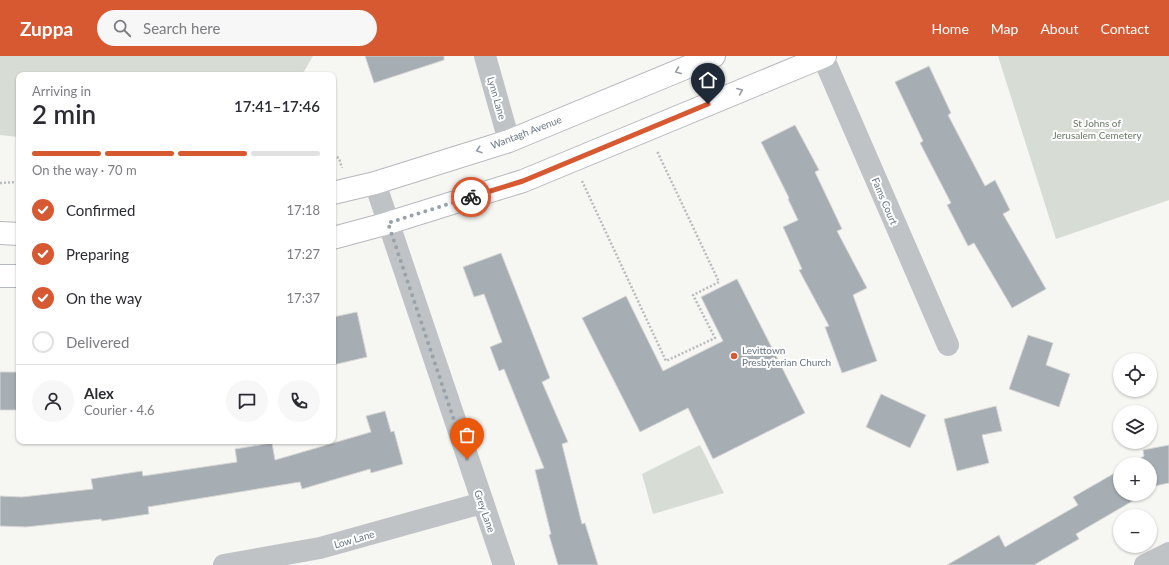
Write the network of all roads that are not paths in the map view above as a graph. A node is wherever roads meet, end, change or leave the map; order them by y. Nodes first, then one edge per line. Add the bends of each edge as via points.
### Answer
1 (485, 56) edge
2 (714, 56) edge
3 (824, 56) edge
4 (509, 141) junction
5 (375, 183) junction
6 (336, 192) edge
7 (388, 223) junction
8 (0, 233) edge
9 (16, 234) edge
10 (336, 237) edge
11 (0, 276) edge
12 (16, 276) edge
13 (948, 345) dead end
14 (482, 503) junction
15 (1169, 553) edge
16 (224, 565) edge
17 (504, 565) edge
18 (1145, 565) edge

1 - 4 street, Lynn Lane
2 -> 4 main road, Wantagh Avenue
7 -> 3 main road via 523,181
3 - 13 street, Fams Court
4 -> 5 main road, Wantagh Avenue
5 - 6 main road, Wantagh Avenue
5 - 7 street, Grey Lane
7 - 10 main road
7 - 14 street, Grey Lane
8 - 9 main road
11 - 12 main road
14 - 16 street, Low Lane via 320,548
14 - 17 street, Grey Lane
15 - 18 street

